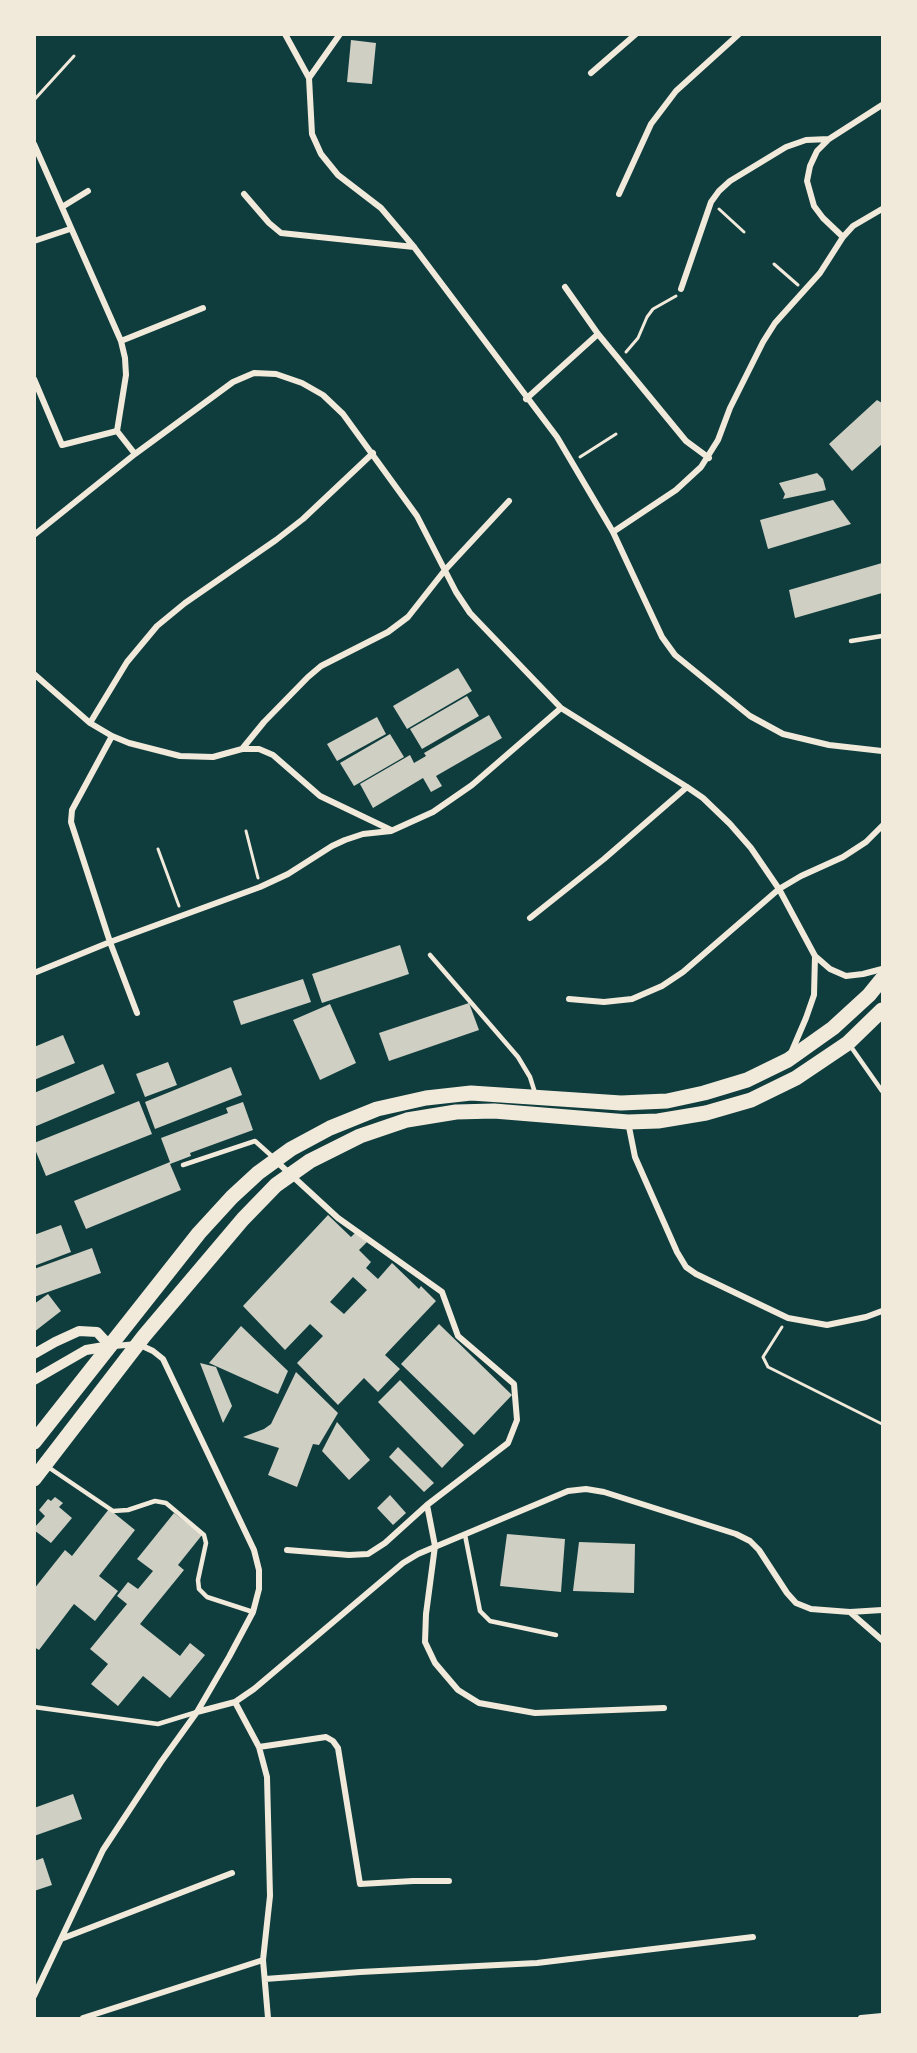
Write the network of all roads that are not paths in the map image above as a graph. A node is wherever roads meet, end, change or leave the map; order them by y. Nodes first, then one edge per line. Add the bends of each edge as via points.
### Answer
1 (285, 34) edge
2 (340, 34) edge
3 (636, 34) edge
4 (739, 34) edge
5 (591, 73) dead end
6 (309, 78) junction
7 (882, 105) edge
8 (829, 139) junction
9 (34, 144) edge
10 (88, 191) dead end
11 (244, 194) dead end
12 (619, 194) dead end
13 (62, 207) junction
14 (882, 209) edge
15 (70, 228) junction
16 (843, 237) junction
17 (34, 241) edge
18 (414, 247) junction
19 (565, 287) dead end
20 (681, 289) road end
21 (203, 308) dead end
22 (598, 334) junction
23 (121, 341) junction
24 (34, 379) edge
25 (526, 399) junction
26 (117, 431) junction
27 (374, 453) junction
28 (135, 454) junction
29 (708, 458) junction
30 (509, 501) dead end
31 (613, 532) junction
32 (34, 535) edge
33 (445, 570) junction
34 (882, 636) edge
35 (851, 640) dead end
36 (34, 674) edge
37 (561, 708) junction
38 (90, 723) junction
39 (112, 736) junction
40 (242, 749) junction
41 (882, 751) edge
42 (687, 787) junction
43 (882, 826) edge
44 (391, 831) junction
45 (779, 889) junction
46 (530, 918) dead end
47 (110, 942) junction
48 (430, 955) dead end
49 (815, 956) junction
50 (882, 969) edge
51 (34, 973) edge
52 (882, 979) edge
53 (569, 999) dead end
54 (882, 1010) edge
55 (137, 1013) dead end
56 (849, 1043) junction
57 (788, 1060) junction
58 (882, 1091) edge
59 (537, 1098) junction
60 (628, 1122) junction
61 (276, 1160) junction
62 (183, 1165) dead end
63 (290, 1175) junction
64 (882, 1311) edge
65 (138, 1344) junction
66 (110, 1346) junction
67 (34, 1354) edge
68 (34, 1380) edge
69 (34, 1442) edge
70 (45, 1466) junction
71 (34, 1479) edge
72 (427, 1505) junction
73 (465, 1536) junction
74 (435, 1546) junction
75 (287, 1550) dead end
76 (882, 1610) edge
77 (253, 1612) junction
78 (850, 1612) junction
79 (556, 1635) dead end
80 (882, 1640) edge
81 (235, 1702) junction
82 (34, 1707) edge
83 (664, 1708) dead end
84 (197, 1712) junction
85 (259, 1747) junction
86 (232, 1873) dead end
87 (449, 1881) dead end
88 (753, 1937) dead end
89 (61, 1939) junction
90 (263, 1960) junction
91 (265, 1979) junction
92 (34, 1996) edge
93 (882, 2016) edge
94 (83, 2019) edge
95 (268, 2019) edge
96 (861, 2019) edge

1 - 6 street
2 - 6 street
3 - 5 street
4 - 12 street via 676,91 651,124
6 - 18 street via 312,134 321,154 338,175 381,208
7 - 8 street
8 - 16 street via 817,151 807,181 814,206
8 - 20 street via 806,140 786,147 719,191 711,202
9 - 13 street
10 - 13 street
11 - 18 street via 281,232
13 - 15 street
14 - 16 street via 853,226
15 - 17 street
15 - 23 street
16 - 29 street via 820,273 763,342
18 - 25 street
19 - 22 street
21 - 23 street
22 - 25 street
22 - 29 street via 686,441
23 - 26 street via 126,375
24 - 26 street via 62,445
25 - 31 street via 573,462
26 - 28 street
27 - 28 street via 323,395 276,374 254,373 233,382
27 - 33 street via 417,516
27 - 38 street via 303,519 157,626 127,662
28 - 32 street
29 - 31 street via 676,490
30 - 33 street
31 - 41 street via 662,637 675,655 750,716 783,734 829,745
33 - 37 street via 470,613
33 - 40 street via 408,617 388,633 321,666
34 - 35 lane
36 - 38 street
37 - 42 street
37 - 44 street via 471,785 433,812
38 - 39 street
39 - 40 street via 180,756 213,757
39 - 47 street via 72,810 71,822
40 - 44 street via 259,748 273,755 320,796
42 - 45 street via 730,824
42 - 46 street
43 - 45 street via 843,857
44 - 47 street via 345,840 260,887
45 - 49 street
45 - 53 street via 662,986 632,999
47 - 51 street
47 - 55 street
48 - 59 lane via 518,1057
49 - 50 street via 846,976
49 - 57 street via 814,995
52 - 57 main road via 833,1028
54 - 56 main road
56 - 58 lane
56 - 60 main road via 796,1078 751,1100 706,1113
57 - 59 main road via 747,1080 667,1101 621,1103
59 - 61 main road via 471,1094 397,1104 330,1128
60 - 63 main road via 494,1111 456,1112 407,1120 360,1136
60 - 64 street via 635,1157 686,1267 788,1317 827,1325
61 - 62 lane via 255,1142
61 - 63 street
61 - 66 main road via 232,1197 199,1233
63 - 65 main road via 243,1219
63 - 72 street via 338,1218 442,1292 458,1336 513,1384 517,1420 508,1443
65 - 66 street
65 - 70 main road
65 - 77 street via 163,1359 254,1550 259,1589
66 - 67 street via 97,1332 79,1331
66 - 68 street via 86,1350
66 - 69 main road
70 - 71 main road
70 - 77 lane via 113,1511 155,1501 166,1503 204,1535 199,1589 207,1597
72 - 74 street
72 - 75 street via 368,1554
73 - 74 street
73 - 78 street via 568,1491 595,1490 736,1534 759,1550 796,1604
73 - 79 lane via 480,1611 490,1621
74 - 81 street via 403,1563
74 - 83 street via 425,1642 435,1664 458,1690 479,1703 535,1713
76 - 78 street
77 - 84 street
78 - 80 street
81 - 84 street
81 - 85 street
82 - 84 lane via 158,1724
84 - 89 street via 104,1850
85 - 87 street via 326,1737 333,1740 338,1748 360,1884
85 - 90 street via 267,1777 270,1896
86 - 89 street
88 - 91 street via 537,1963
89 - 92 street
90 - 91 street
90 - 94 street
91 - 95 street
93 - 96 street

